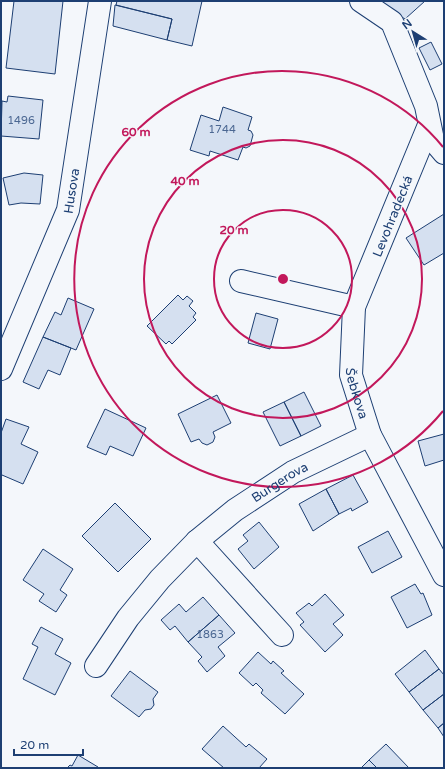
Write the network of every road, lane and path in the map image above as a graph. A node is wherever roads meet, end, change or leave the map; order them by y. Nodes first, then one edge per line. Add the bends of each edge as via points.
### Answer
1 (100, 1) edge
2 (361, 1) edge
3 (429, 125) junction
4 (444, 153) edge
5 (241, 281) dead end
6 (354, 307) junction
7 (1, 369) edge
8 (370, 435) junction
9 (197, 541) junction
10 (444, 575) edge
11 (282, 635) dead end
12 (96, 666) dead end

1 - 7 street, Husova via 68,210
2 - 3 street via 392,22 426,106
3 - 4 street via 433,140
3 - 6 street, Levohradecká
5 - 6 street
6 - 8 street, Šebkova via 351,375
8 - 9 street, Burgerova via 293,472 235,510
8 - 10 street, Šebkova
9 - 11 street
9 - 12 street, Burgerova via 160,579 128,618

